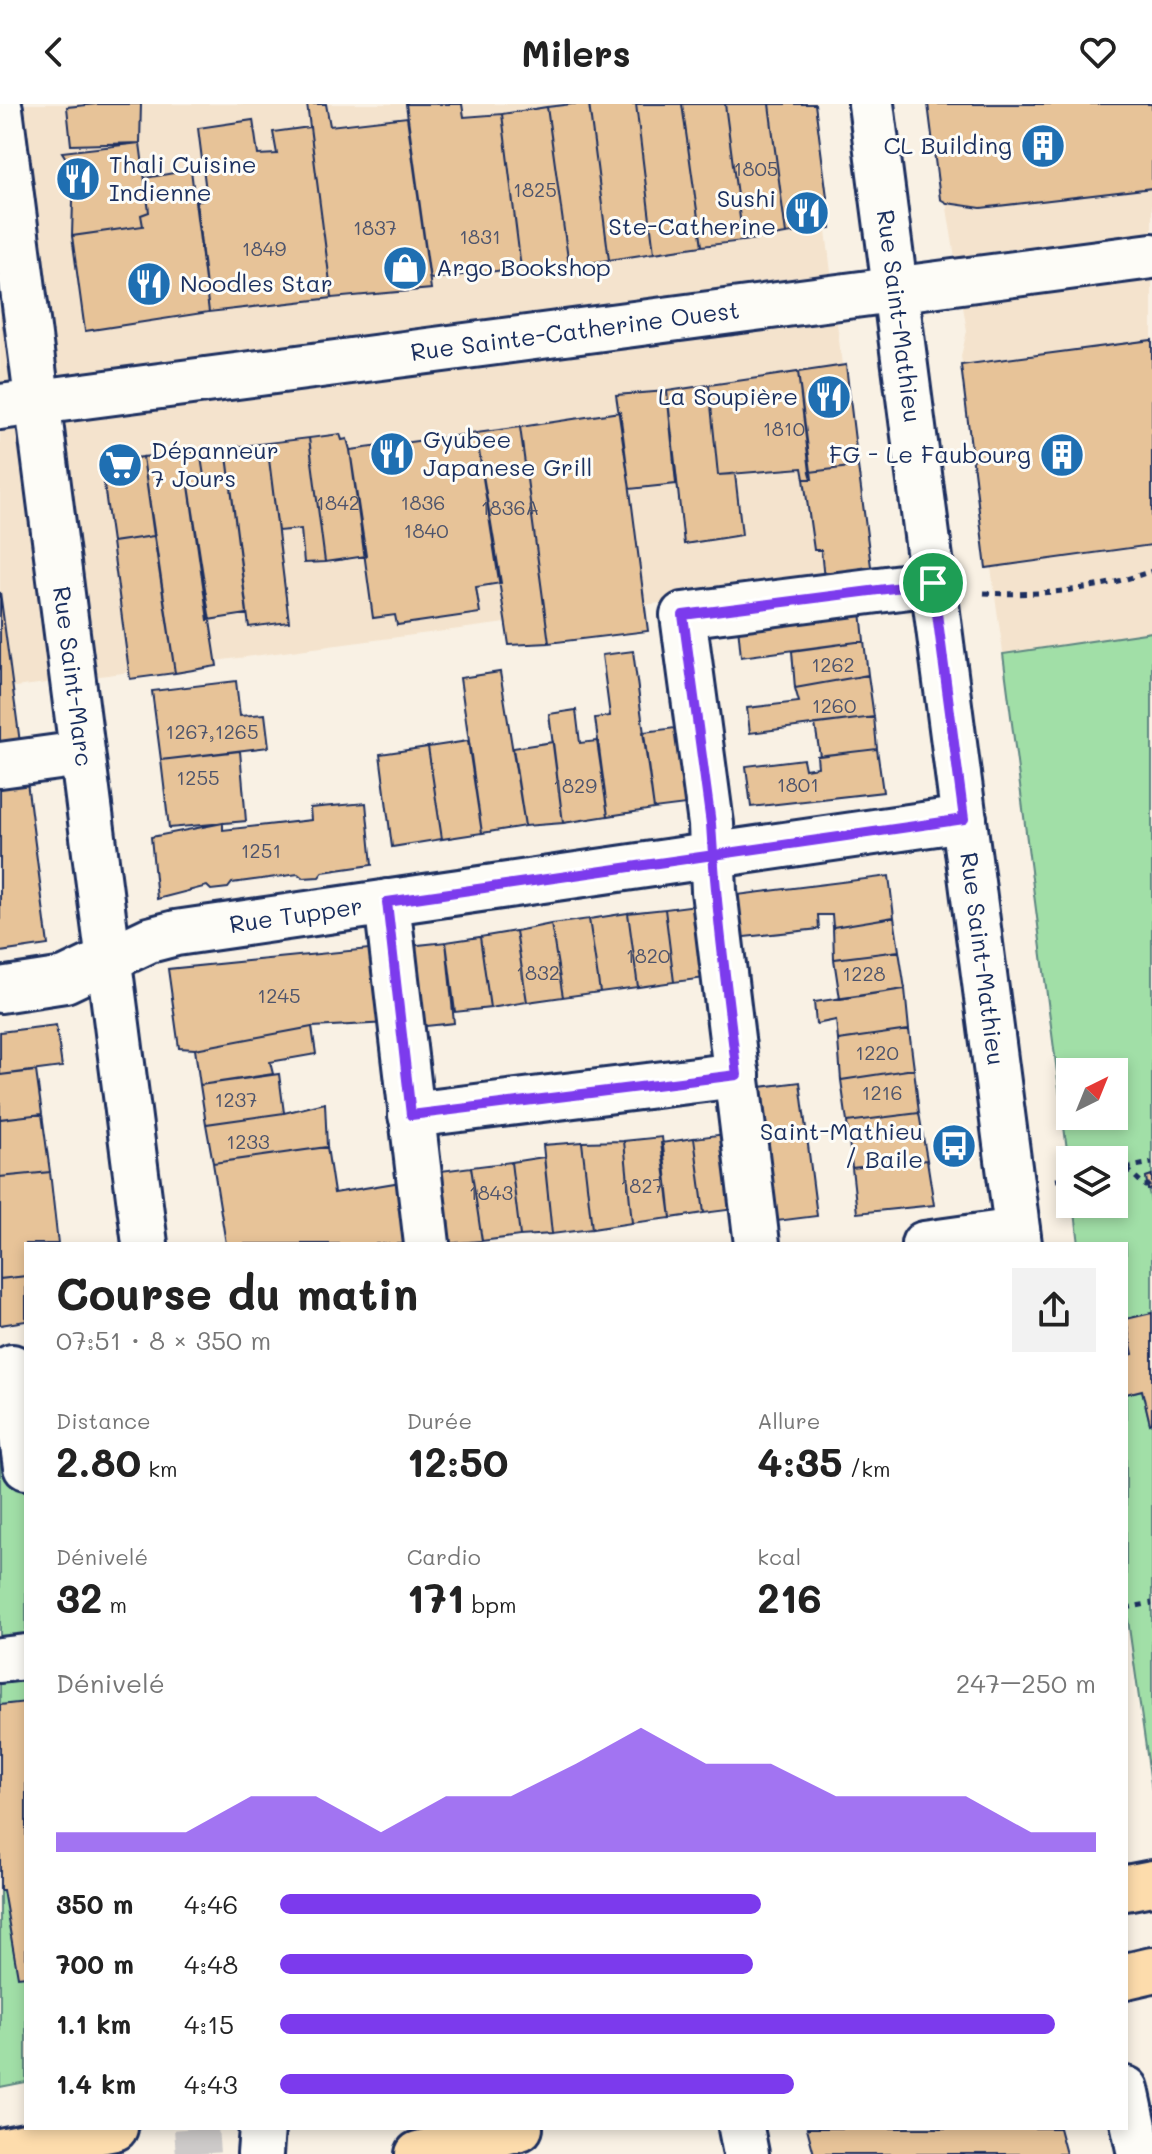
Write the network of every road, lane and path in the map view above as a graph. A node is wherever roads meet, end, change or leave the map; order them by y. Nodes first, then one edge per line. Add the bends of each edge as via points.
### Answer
1 (871, 104) edge
2 (0, 109) edge
3 (1152, 256) edge
4 (895, 290) junction
5 (19, 405) edge
6 (1152, 571) edge
7 (933, 583) junction
8 (984, 593) dead end
9 (81, 754) junction
10 (0, 765) edge
11 (964, 819) junction
12 (713, 856) junction
13 (387, 902) junction
14 (108, 958) junction
15 (0, 990) edge
16 (737, 1075) junction
17 (411, 1115) junction
18 (1152, 1163) edge
19 (1128, 1168) edge
20 (1128, 1169) edge
21 (1152, 1184) edge
22 (1018, 1238) edge
23 (145, 1242) edge
24 (427, 1242) edge
25 (757, 1242) edge
26 (955, 1242) edge
27 (13, 1367) edge
28 (24, 1452) edge
29 (1152, 1603) edge
30 (1128, 1608) edge
31 (24, 1657) edge
32 (0, 1660) edge
33 (1152, 1883) edge
34 (1128, 1888) edge
35 (1152, 1970) edge
36 (1128, 1976) edge
37 (1128, 2098) edge
38 (105, 2130) edge
39 (262, 2130) edge
40 (512, 2130) edge
41 (741, 2130) edge
42 (0, 2151) edge
43 (260, 2154) edge
44 (418, 2154) edge
45 (746, 2154) edge
46 (1140, 2154) edge

1 - 4 street, Rue Saint-Mathieu
2 - 5 street, Rue Saint-Marc
3 - 4 street, Rue Sainte-Catherine Ouest
4 - 5 street, Rue Sainte-Catherine Ouest
4 - 7 street, Rue Saint-Mathieu
5 - 9 street, Rue Saint-Marc
6 - 8 path via 1044,595
7 - 11 street, Rue Saint-Mathieu
7 - 12 street via 683,615
9 - 10 street
9 - 14 street, Rue Saint-Marc
11 - 12 street, Rue Tupper
11 - 22 street, Rue Saint-Mathieu
12 - 13 street, Rue Tupper
12 - 16 street
13 - 14 street, Rue Tupper via 162,936
13 - 17 street
14 - 15 street, Rue Tupper via 65,980
14 - 23 street, Rue Saint-Marc
16 - 17 street
16 - 25 street
17 - 24 street
18 - 19 path
20 - 21 path via 1145,1186
22 - 26 street
27 - 28 street
29 - 30 path
31 - 32 street
33 - 34 main road
35 - 36 main road
37 - 46 street
38 - 42 main road
39 - 43 street
40 - 44 main road
41 - 45 street

